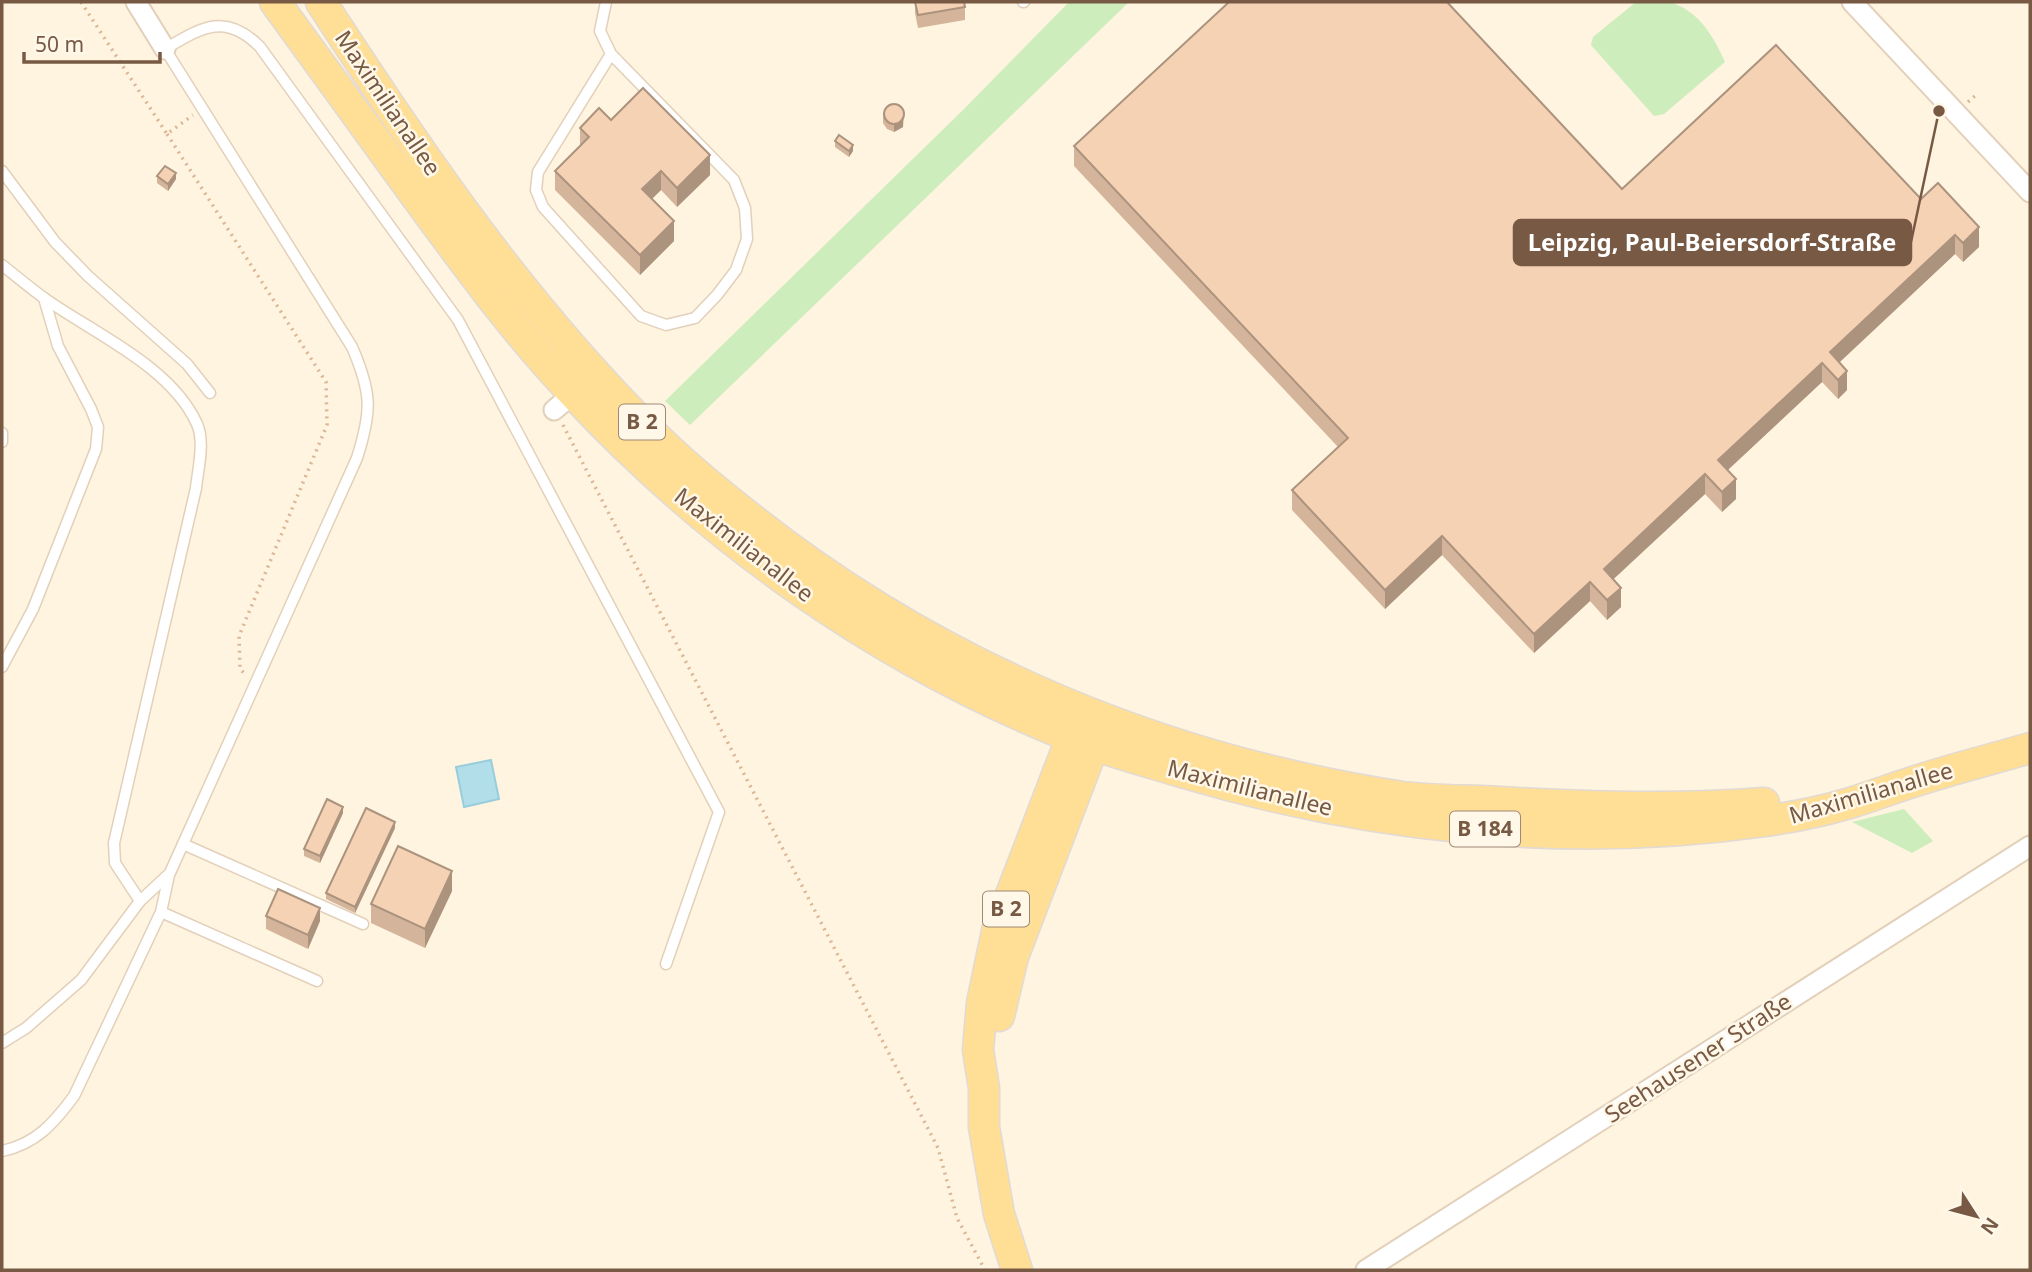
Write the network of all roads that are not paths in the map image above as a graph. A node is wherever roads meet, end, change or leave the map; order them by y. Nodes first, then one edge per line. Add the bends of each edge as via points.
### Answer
1 (136, 2) edge
2 (275, 2) edge
3 (321, 2) edge
4 (606, 2) edge
5 (1852, 2) edge
6 (165, 49) junction
7 (611, 54) junction
8 (2, 171) edge
9 (2030, 192) edge
10 (2, 265) edge
11 (44, 298) junction
12 (210, 393) dead end
13 (2, 433) edge
14 (2, 442) edge
15 (2, 667) edge
16 (1088, 728) junction
17 (2030, 748) edge
18 (183, 844) junction
19 (2030, 846) edge
20 (169, 875) junction
21 (140, 901) junction
22 (161, 912) junction
23 (363, 924) dead end
24 (666, 964) dead end
25 (317, 981) dead end
26 (2, 1043) edge
27 (2, 1151) edge
28 (1017, 1270) edge
29 (1366, 1270) edge

1 - 6 street
2 - 16 main road, Maximilianallee / B 2 via 564,402 712,525 819,604 929,670 1018,714
3 - 16 main road, Maximilianallee / B 2 via 483,240 596,375 660,440 783,544 864,599
4 - 7 lane via 600,31
5 - 9 street
6 - 18 lane via 352,347 369,400 367,427 357,458
6 - 24 lane via 213,25 231,26 248,34 458,320 719,812
7 - 7 lane via 734,180 745,208 747,239 736,270 695,318 666,325 641,316 543,207 536,190 538,172
8 - 12 lane via 55,242 187,364
10 - 11 lane
11 - 15 lane via 58,346 98,427 96,449 33,609
11 - 21 lane via 152,371 183,401 198,426 196,488 114,843 115,863
13 - 14 lane
16 - 17 main road, Maximilianallee / B 184 via 1357,789 1436,800 1583,807 1726,806 1883,792
16 - 28 main road, B 2 via 1013,957 984,1088 989,1165
18 - 20 lane
18 - 23 lane
19 - 29 street, Seehausener Straße
20 - 21 lane
20 - 22 lane
21 - 26 lane via 82,980
22 - 25 lane
22 - 27 lane via 74,1096 35,1139

